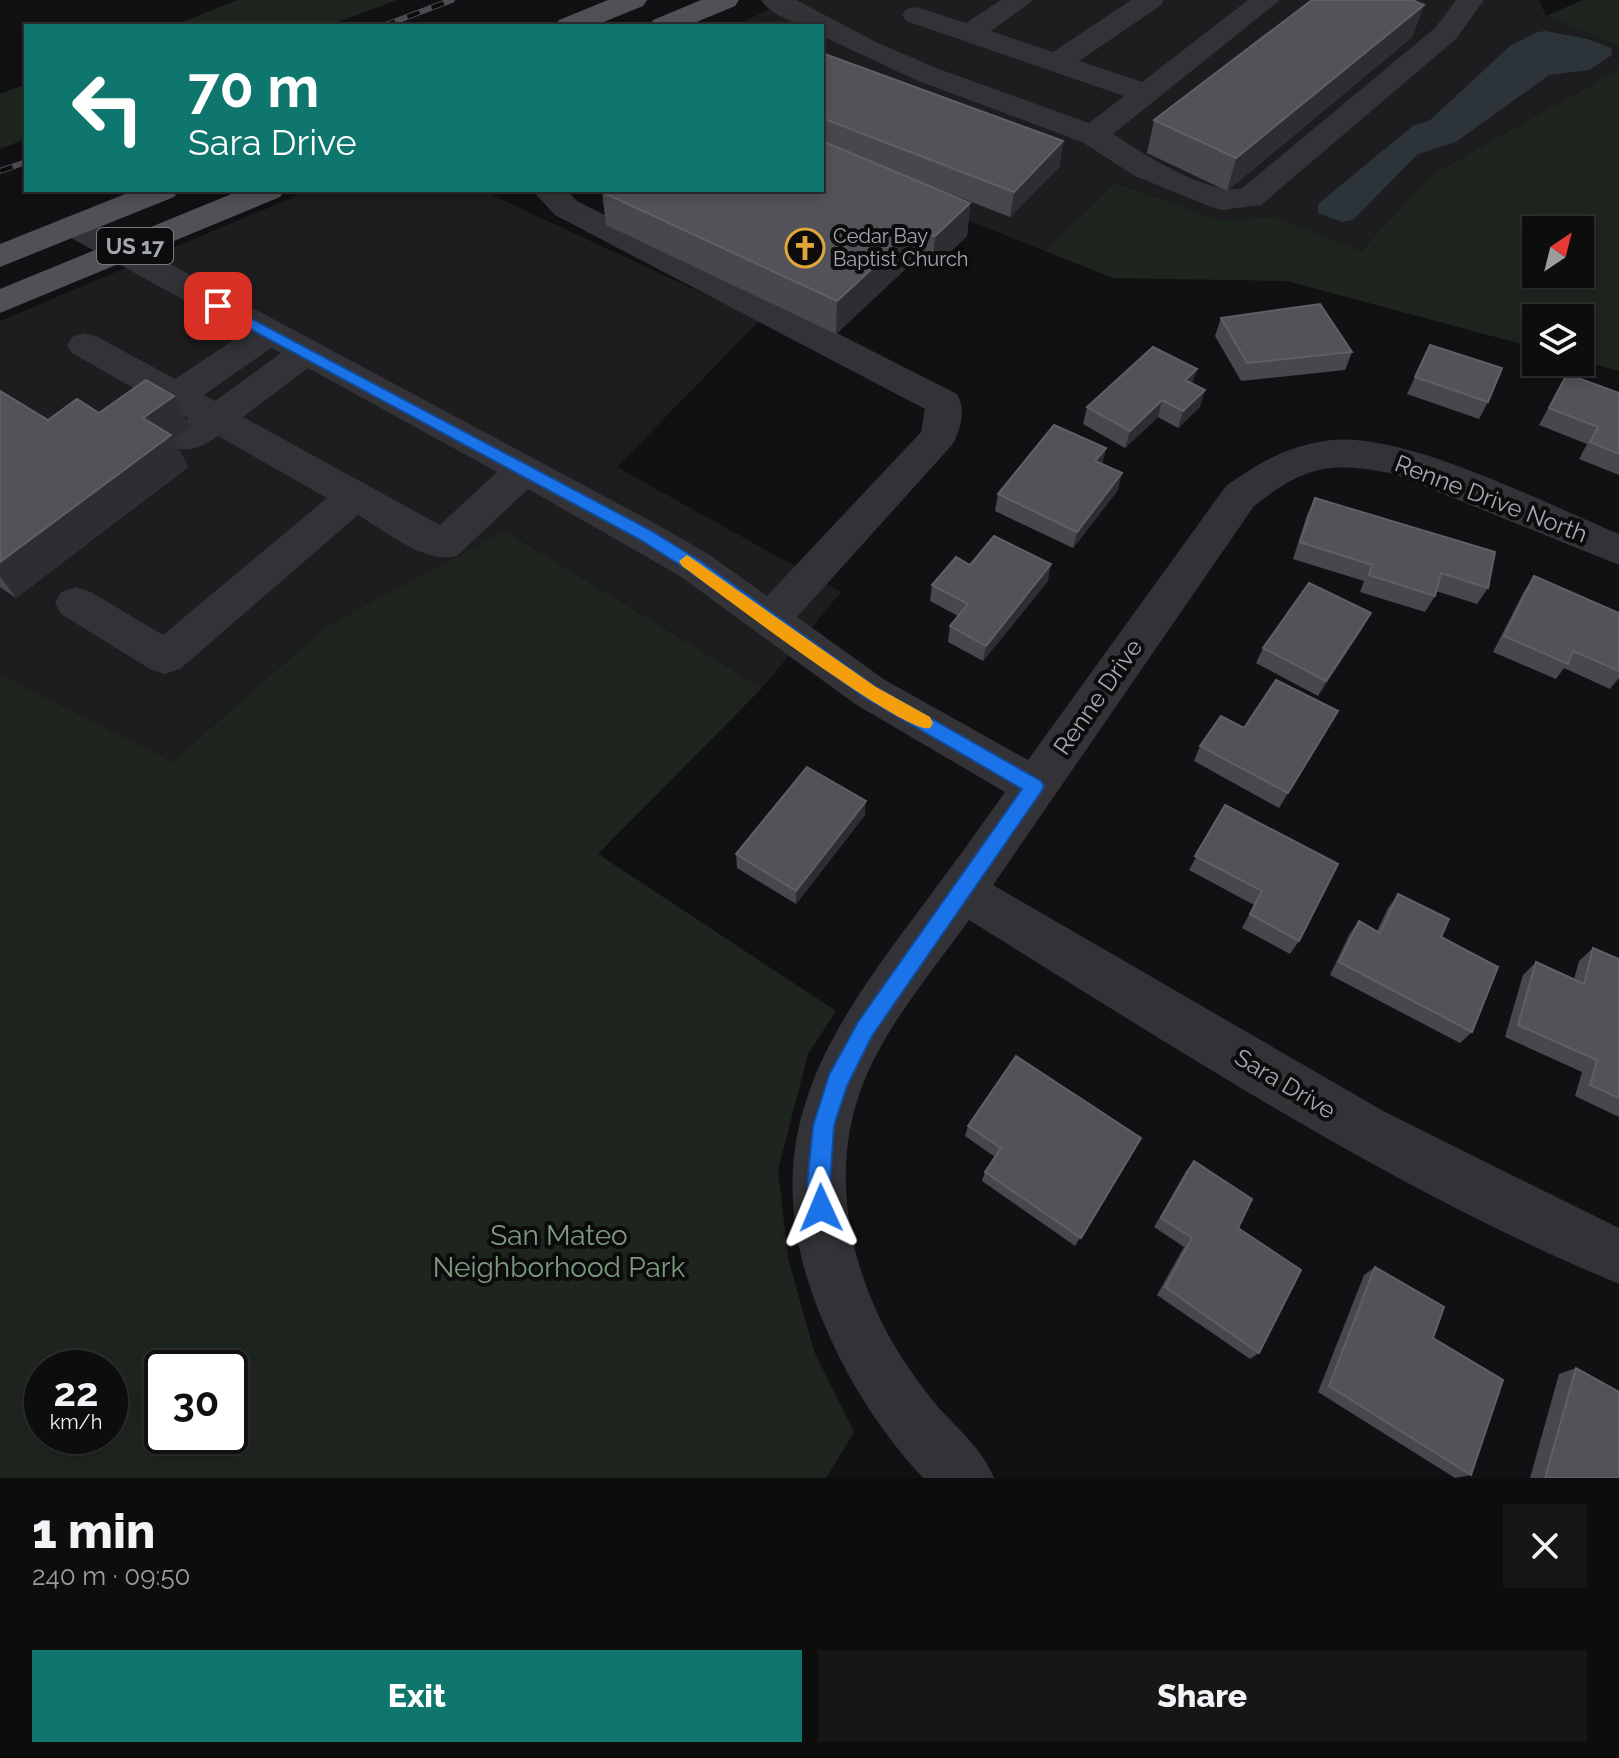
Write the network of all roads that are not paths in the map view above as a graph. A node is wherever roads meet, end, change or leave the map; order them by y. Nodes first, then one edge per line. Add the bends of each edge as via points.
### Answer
1 (633, 0) edge
2 (725, 0) edge
3 (775, 0) edge
4 (1020, 0) edge
5 (1150, 0) edge
6 (1266, 0) edge
7 (1470, 0) edge
8 (928, 8) edge
9 (574, 24) edge
10 (668, 24) edge
11 (820, 24) edge
12 (1413, 25) edge
13 (824, 26) edge
14 (969, 33) junction
15 (1443, 35) junction
16 (866, 48) junction
17 (1057, 63) junction
18 (1147, 94) junction
19 (1093, 135) junction
20 (158, 192) edge
21 (264, 192) edge
22 (550, 192) edge
23 (74, 226) junction
24 (119, 253) junction
25 (0, 256) edge
26 (0, 302) edge
27 (268, 333) junction
28 (85, 345) dead end
29 (305, 353) junction
30 (178, 395) junction
31 (218, 418) junction
32 (1313, 455) joint
33 (524, 470) junction
34 (355, 496) junction
35 (1619, 550) edge
36 (76, 603) dead end
37 (768, 621) junction
38 (1034, 786) junction
39 (962, 891) junction
40 (1619, 1256) edge
41 (964, 1478) edge

1 - 9 main road
2 - 10 main road
3 - 11 street
4 - 14 street
5 - 17 street
6 - 18 street
7 - 15 street
8 - 14 street
8 - 16 street
12 - 15 street
13 - 16 street
14 - 17 street
15 - 19 street via 1250,198 1222,200 1146,169
16 - 19 street
17 - 18 street
18 - 19 street
20 - 23 main road, US 17
21 - 24 main road, US 17
22 - 37 street via 566,208 944,403 939,436
23 - 24 street
23 - 25 main road, US 17
24 - 26 main road, US 17
24 - 27 street
27 - 29 street
27 - 30 street
28 - 30 street
29 - 31 street
29 - 33 street
30 - 31 street
30 - 31 street via 153,412 165,429 191,437
31 - 34 street
32 - 35 street, Renne Drive North via 1351,452 1393,459
32 - 38 street, Renne Drive via 1262,475 1240,496
33 - 34 street via 443,545
33 - 37 street via 694,565
34 - 36 street via 165,657
37 - 38 street via 870,692
38 - 39 street, Renne Drive
39 - 40 street, Sara Drive via 1362,1130 1538,1221
39 - 41 street, Renne Drive via 865,1029 837,1083 823,1126 819,1185 825,1255 852,1329 894,1399

